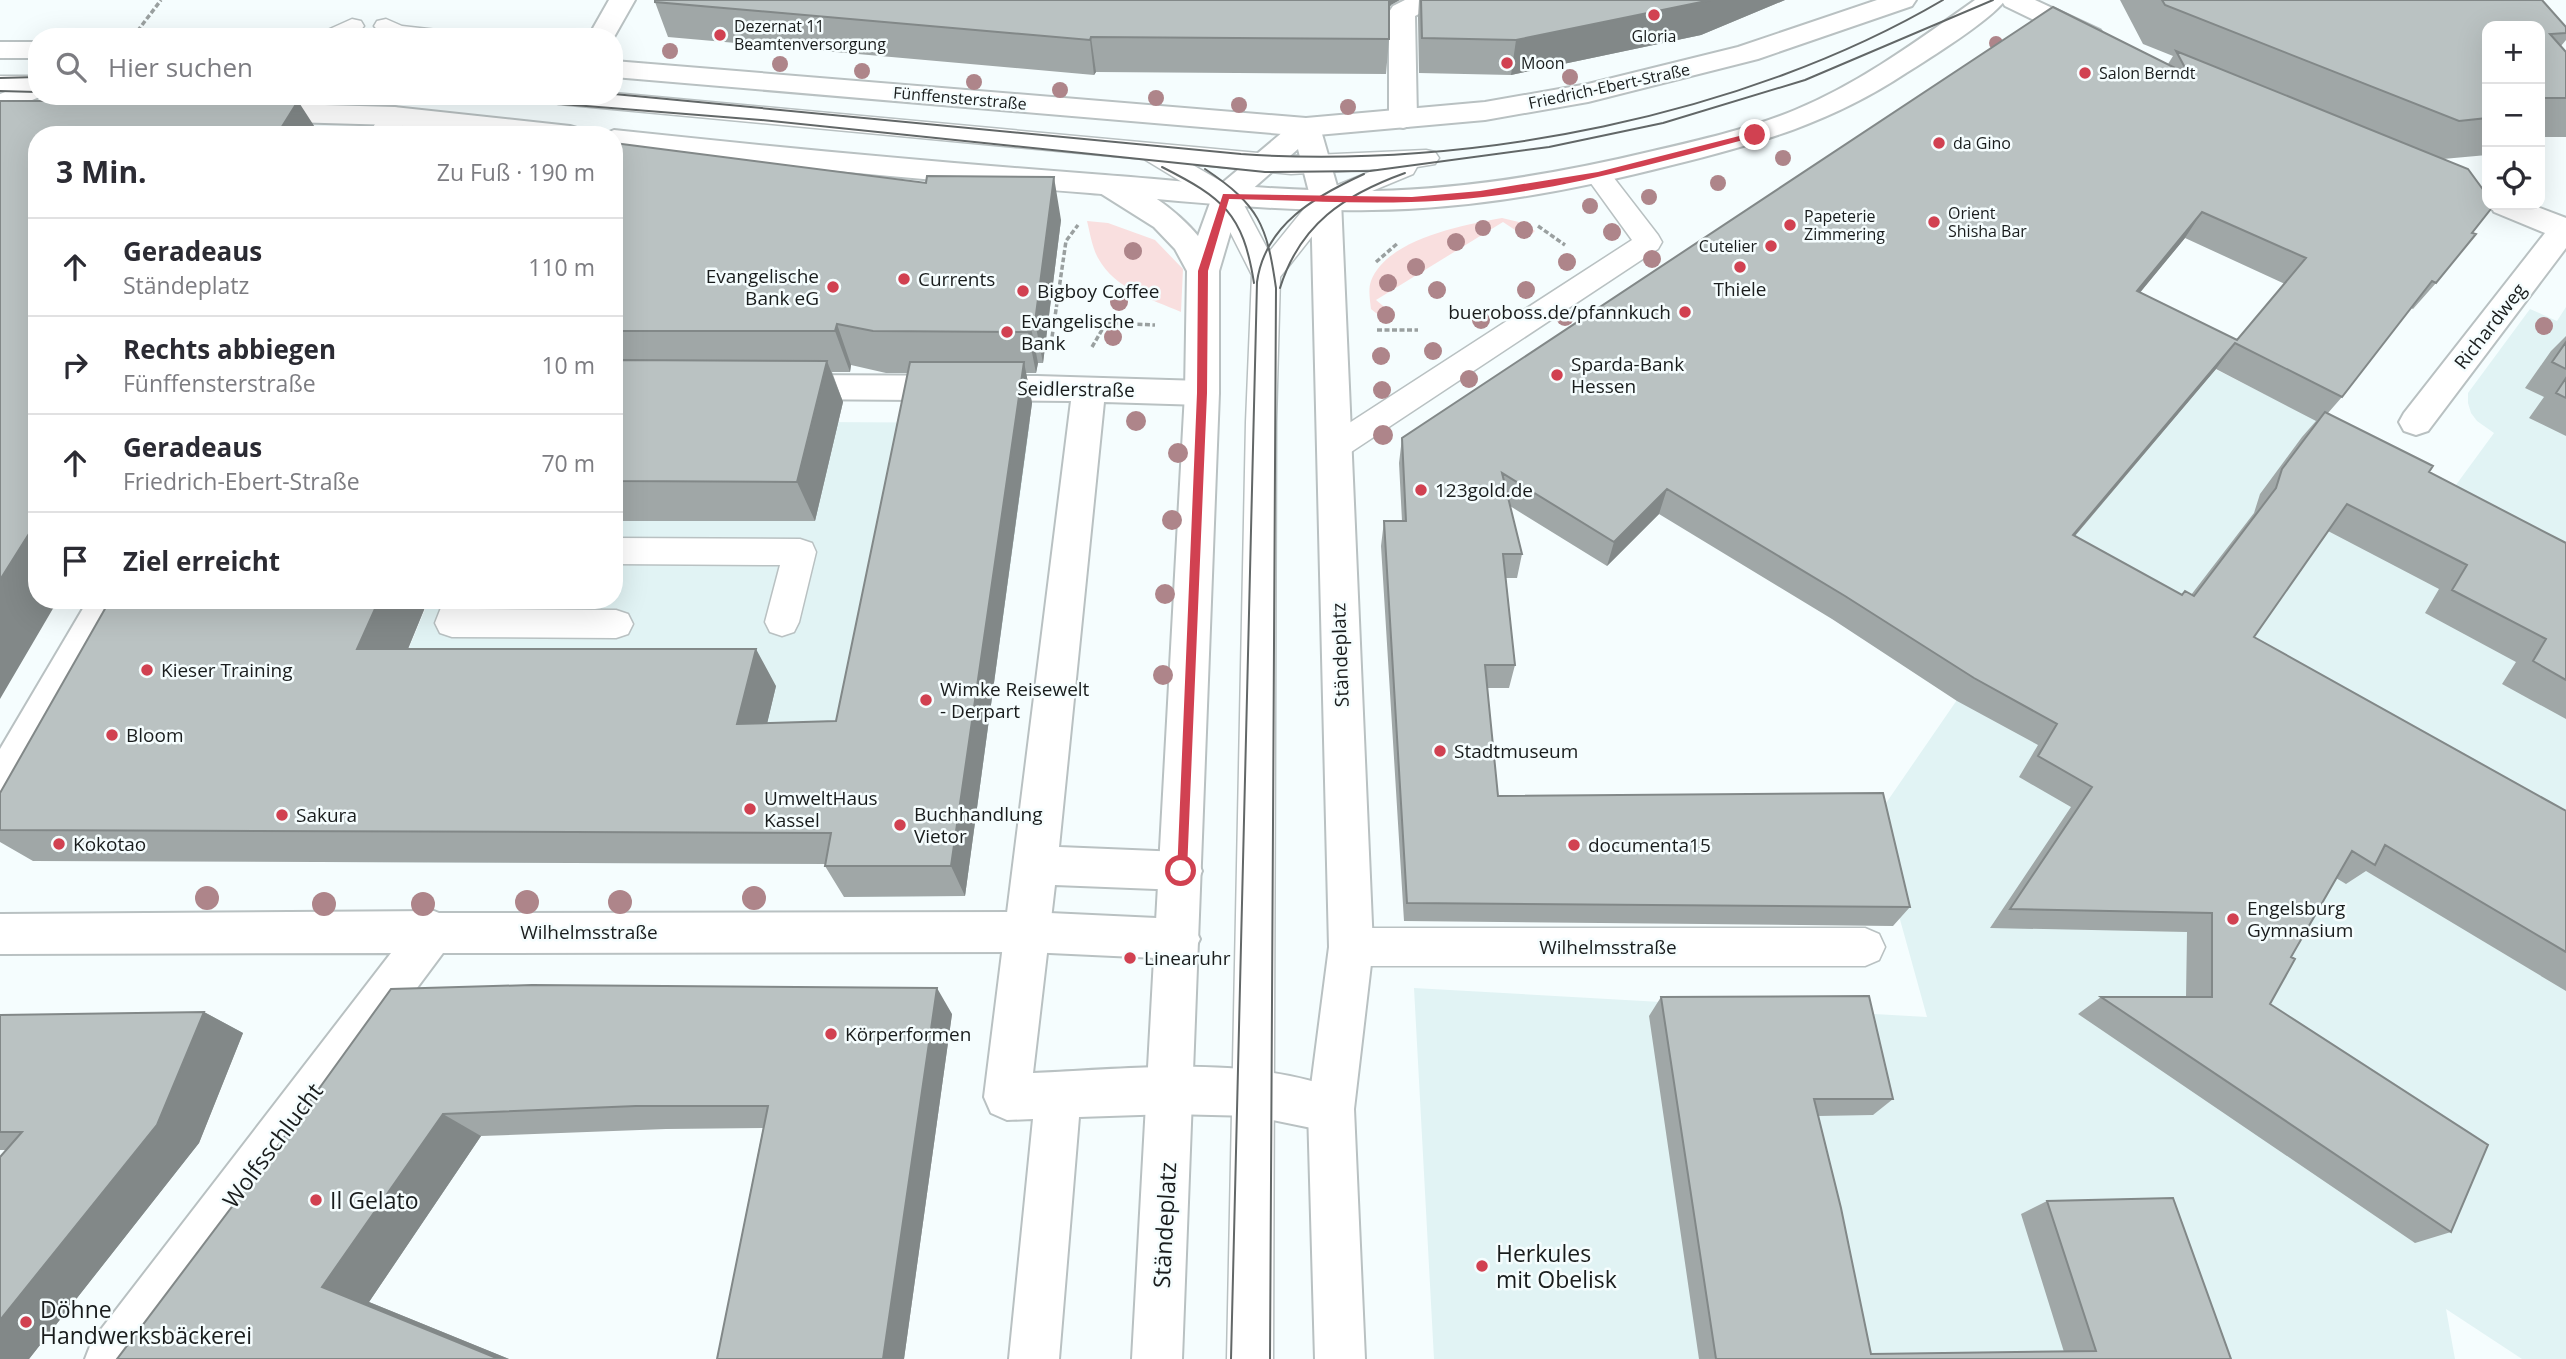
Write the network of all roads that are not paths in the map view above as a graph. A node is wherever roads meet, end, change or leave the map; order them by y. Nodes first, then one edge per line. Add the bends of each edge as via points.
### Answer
1 (622, 0) edge
2 (1903, 0) edge
3 (1992, 0) edge
4 (2014, 0) edge
5 (1413, 6) edge
6 (386, 26) dead end
7 (389, 28) edge
8 (606, 28) edge
9 (2116, 46) edge
10 (0, 50) edge
11 (28, 50) edge
12 (623, 70) edge
13 (0, 84) edge
14 (28, 92) edge
15 (28, 97) edge
16 (28, 100) edge
17 (623, 102) edge
18 (0, 104) edge
19 (222, 112) edge
20 (0, 115) edge
21 (1403, 119) junction
22 (388, 125) edge
23 (406, 126) edge
24 (1306, 127) junction
25 (623, 140) edge
26 (1152, 153) junction
27 (1265, 162) junction
28 (1316, 165) junction
29 (1598, 175) junction
30 (1111, 186) junction
31 (1226, 197) junction
32 (1326, 200) junction
33 (2517, 210) edge
34 (2565, 230) edge
35 (1203, 271) junction
36 (1266, 275) junction
37 (751, 387) edge
38 (1089, 389) junction
39 (1202, 393) junction
40 (2416, 422) dead end
41 (1334, 448) junction
42 (623, 551) edge
43 (103, 609) edge
44 (457, 609) edge
45 (782, 622) dead end
46 (615, 624) dead end
47 (0, 786) edge
48 (1036, 865) junction
49 (1181, 871) junction
50 (433, 931) junction
51 (1028, 932) junction
52 (0, 934) edge
53 (1178, 939) junction
54 (1351, 947) junction
55 (1865, 947) dead end
56 (1170, 1091) junction
57 (1253, 1093) junction
58 (1058, 1096) junction
59 (1331, 1109) junction
60 (110, 1359) edge
61 (1034, 1359) edge
62 (1157, 1359) edge
63 (1250, 1359) edge
64 (1340, 1359) edge

1 - 8 street
2 - 21 street, Friedrich-Ebert-Straße via 1748,53 1652,79 1485,111
3 - 29 street via 1863,88 1804,117 1755,135
4 - 9 street
5 - 21 street
6 - 7 lane
10 - 11 street
12 - 24 street, Fünffensterstraße
13 - 14 lane
15 - 18 street
16 - 20 street
17 - 26 lane
19 - 22 street
21 - 24 street, Friedrich-Ebert-Straße
22 - 23 street
24 - 27 street
24 - 28 street
25 - 30 street via 902,170
26 - 27 lane
26 - 31 lane
27 - 28 lane
27 - 31 street
28 - 32 street
28 - 32 lane via 1426,158
29 - 32 street via 1480,194
29 - 41 lane via 1648,242
30 - 31 street
30 - 35 street via 1177,229 1193,248
31 - 32 street
31 - 35 street, Ständeplatz
31 - 36 lane
32 - 36 lane
32 - 41 street, Ständeplatz
33 - 34 street
34 - 40 street, Richardweg
35 - 39 street, Ständeplatz
36 - 57 lane
37 - 38 street, Seidlerstraße
38 - 39 street, Seidlerstraße
38 - 48 street
39 - 49 street, Ständeplatz
41 - 54 street, Ständeplatz
42 - 45 lane via 800,552
43 - 47 street
44 - 46 lane via 452,623
48 - 49 street
48 - 51 street
49 - 53 street, Ständeplatz
50 - 51 street, Wilhelmsstraße
50 - 52 street, Wilhelmsstraße
50 - 60 street, Wolfsschlucht
51 - 53 street, Wilhelmsstraße
51 - 58 street via 1007,1097
53 - 56 street, Ständeplatz
54 - 55 lane, Wilhelmsstraße
54 - 59 street, Ständeplatz
56 - 57 street
56 - 58 street
56 - 62 street, Ständeplatz
57 - 59 street
57 - 63 lane
58 - 61 street
59 - 64 street, Ständeplatz

